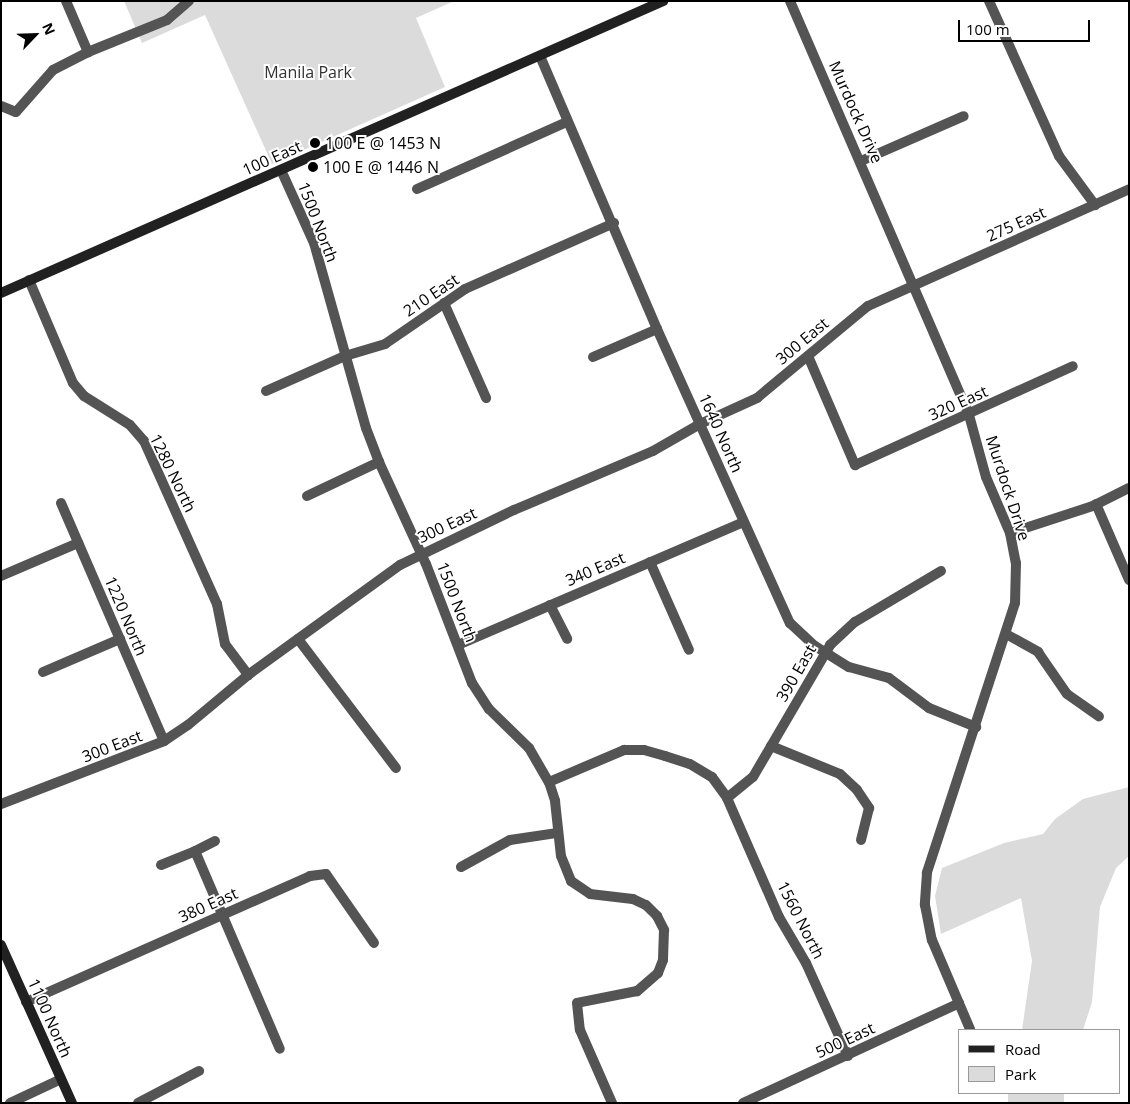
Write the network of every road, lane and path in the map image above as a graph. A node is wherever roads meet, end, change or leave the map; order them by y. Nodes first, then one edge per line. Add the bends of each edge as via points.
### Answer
1 (66, 1) edge
2 (189, 1) edge
3 (663, 1) edge
4 (790, 1) edge
5 (989, 1) edge
6 (88, 52) junction
7 (540, 56) junction
8 (1, 106) edge
9 (964, 116) dead end
10 (568, 122) junction
11 (861, 161) junction
12 (281, 170) junction
13 (417, 189) dead end
14 (1129, 189) edge
15 (1095, 205) junction
16 (614, 223) junction
17 (29, 280) junction
18 (914, 286) junction
19 (1, 292) edge
20 (444, 303) junction
21 (657, 329) junction
22 (345, 356) junction
23 (808, 356) junction
24 (593, 357) dead end
25 (1073, 366) dead end
26 (266, 392) dead end
27 (486, 398) dead end
28 (969, 415) junction
29 (700, 424) junction
30 (379, 462) junction
31 (1129, 488) edge
32 (307, 496) dead end
33 (61, 503) dead end
34 (1096, 504) junction
35 (744, 522) junction
36 (1010, 533) junction
37 (78, 543) junction
38 (421, 553) junction
39 (650, 562) junction
40 (941, 572) dead end
41 (1, 576) edge
42 (1129, 580) edge
43 (550, 605) junction
44 (1006, 634) junction
45 (120, 639) junction
46 (298, 639) junction
47 (567, 639) dead end
48 (458, 645) junction
49 (689, 650) dead end
50 (825, 651) junction
51 (43, 672) dead end
52 (248, 674) junction
53 (1099, 716) dead end
54 (976, 727) junction
55 (164, 740) junction
56 (771, 746) junction
57 (396, 768) dead end
58 (549, 782) junction
59 (727, 798) junction
60 (1, 804) edge
61 (557, 833) junction
62 (861, 840) dead end
63 (215, 841) dead end
64 (195, 851) junction
65 (161, 866) dead end
66 (461, 867) dead end
67 (223, 915) junction
68 (374, 944) dead end
69 (1, 945) edge
70 (26, 1002) junction
71 (959, 1003) junction
72 (970, 1029) edge
73 (280, 1049) dead end
74 (848, 1056) junction
75 (199, 1071) dead end
76 (61, 1078) junction
77 (10, 1103) edge
78 (72, 1103) edge
79 (138, 1103) edge
80 (612, 1103) edge
81 (743, 1103) edge

1 - 6 street
2 - 6 street via 167,20
3 - 7 main road, 100 East
4 - 11 street, Murdock Drive
5 - 15 street via 1059,156
6 - 8 street via 53,70 16,112
7 - 10 street, 1640 North
7 - 12 main road, 100 East
9 - 11 street
10 - 13 street
10 - 16 street, 1640 North
11 - 18 street, Murdock Drive
12 - 17 main road, 100 East
12 - 22 street, 1500 North via 314,243
14 - 15 street, 275 East
15 - 18 street, 275 East
16 - 20 street, 210 East via 465,289
16 - 21 street, 1640 North
17 - 19 main road, 100 East
17 - 52 street, 1280 North via 74,383 84,396 130,426 144,441 217,604 225,644
18 - 23 street, 300 East via 868,306
18 - 28 street, Murdock Drive
20 - 22 street, 210 East via 385,344
20 - 27 street
21 - 24 street
21 - 29 street, 1640 North
22 - 26 street, 210 East
22 - 30 street, 1500 North
23 - 28 street, 320 East via 855,464
23 - 29 street, 300 East via 757,398
25 - 28 street, 320 East
28 - 36 street, Murdock Drive via 986,477
29 - 35 street, 1640 North
29 - 38 street, 300 East via 653,451
30 - 32 street
30 - 38 street, 1500 North
31 - 34 street
33 - 37 street, 1220 North
34 - 36 street
34 - 42 street
35 - 39 street, 340 East
35 - 50 street, 1640 North via 790,623
36 - 44 street, Murdock Drive via 1016,563 1015,603
37 - 41 street
37 - 45 street, 1220 North
38 - 46 street, 300 East via 384,575
38 - 48 street, 1500 North
39 - 43 street, 340 East
39 - 49 street
40 - 50 street, 390 East via 855,622
43 - 47 street
43 - 48 street, 340 East
44 - 53 street via 1038,652 1067,694
44 - 54 street, Murdock Drive
45 - 51 street
45 - 55 street, 1220 North
46 - 52 street, 300 East
46 - 57 street
48 - 58 street, 1500 North via 472,683 489,709 529,748
50 - 54 street, 1640 North via 849,667 889,678 929,708
50 - 56 street, 390 East
52 - 55 street, 300 East via 188,726
54 - 71 street, Murdock Drive via 927,873 925,906 932,940
55 - 60 street, 300 East
56 - 59 street, 390 East via 753,777
56 - 62 street via 840,774 858,790 869,808
58 - 59 street, 1560 North via 624,750 644,750 690,764 712,777
58 - 61 street, 1500 North via 555,801
59 - 74 street, 1560 North via 779,917 806,963
61 - 66 street via 510,840
61 - 80 street, 1500 North via 560,856 571,881 590,894 633,899 646,905 657,916 666,945 658,972 637,991 577,1003 580,1030
63 - 64 street
64 - 65 street
64 - 67 street
67 - 68 street, 380 East via 310,876 326,874
67 - 70 street, 380 East
67 - 73 street
69 - 70 main road, 1100 North
70 - 76 main road, 1100 North
71 - 72 street, Murdock Drive
71 - 74 street, 500 East
74 - 81 street, 500 East
75 - 79 street
76 - 77 street
76 - 78 main road, 1100 North

